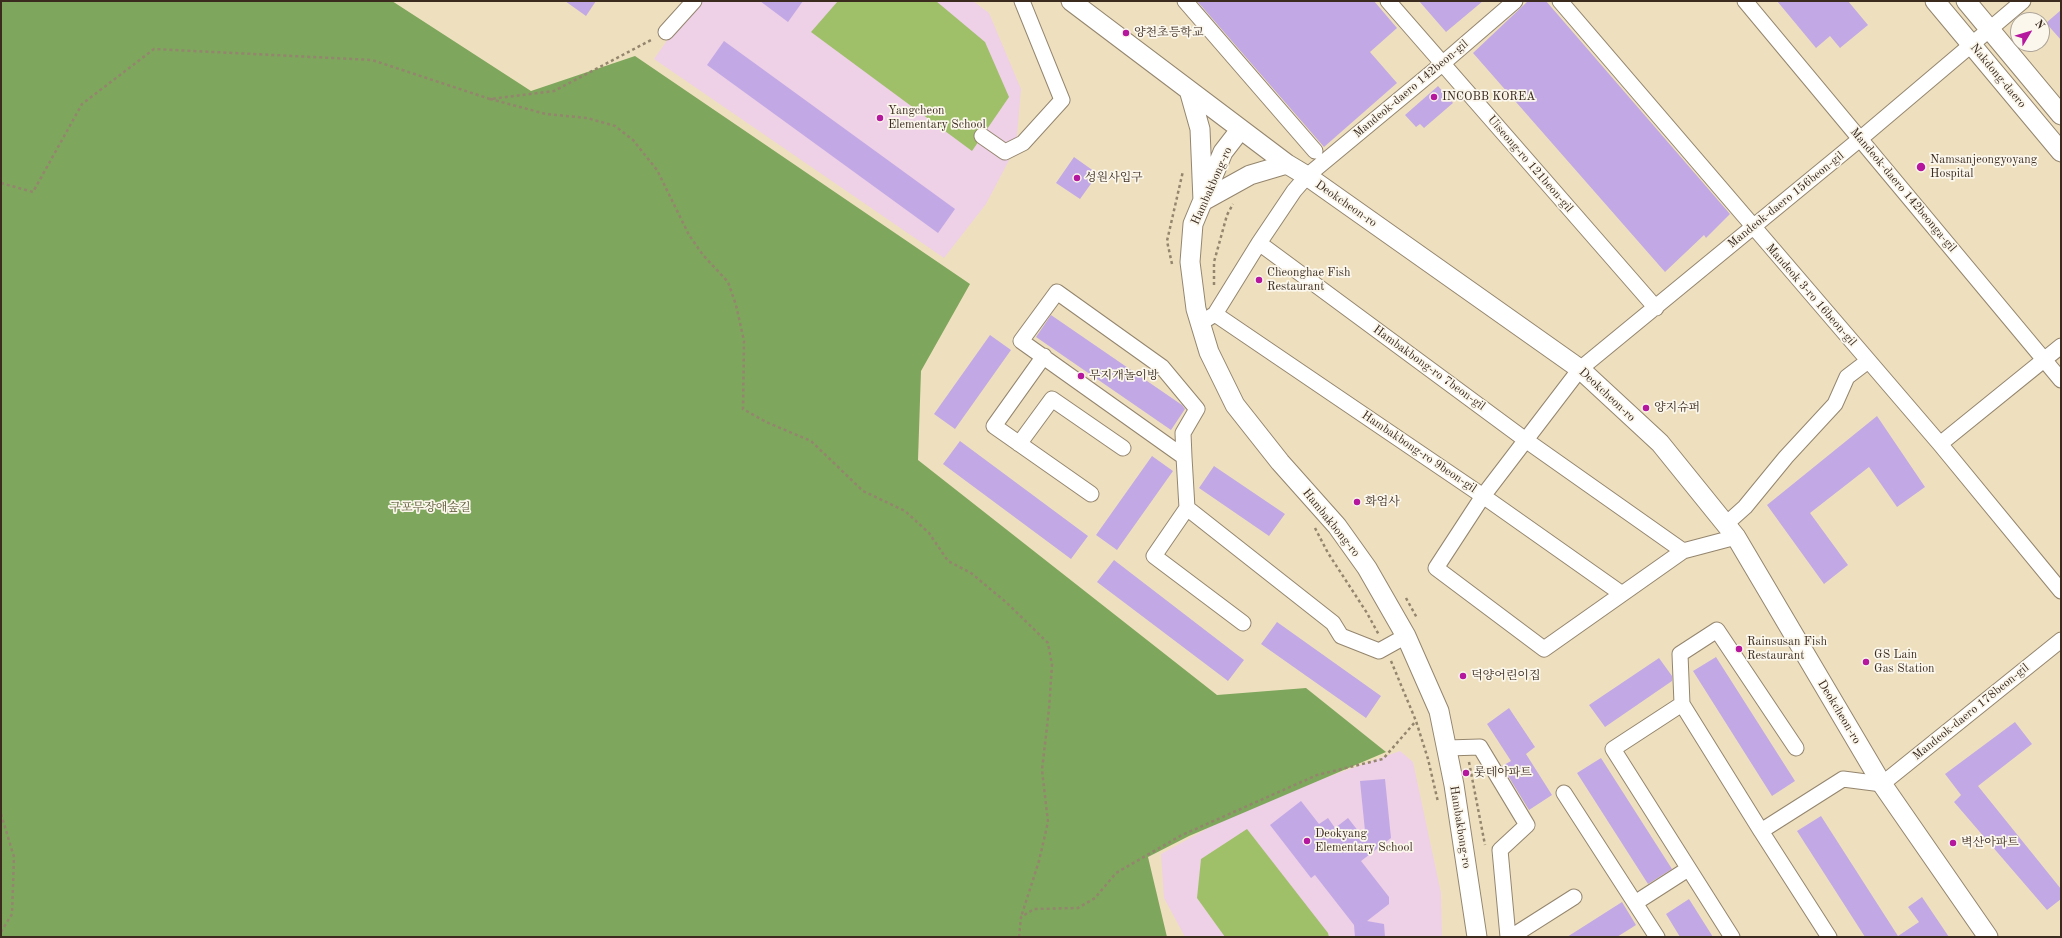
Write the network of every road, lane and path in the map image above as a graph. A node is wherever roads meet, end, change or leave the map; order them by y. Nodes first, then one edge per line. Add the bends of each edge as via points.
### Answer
1 (694, 1) edge
2 (1022, 1) edge
3 (1071, 1) edge
4 (1185, 1) edge
5 (1388, 1) edge
6 (1515, 1) edge
7 (1560, 1) edge
8 (1745, 1) edge
9 (1935, 1) edge
10 (1966, 1) edge
11 (2023, 1) edge
12 (1990, 29) junction
13 (666, 32) joint
14 (1972, 44) junction
15 (1442, 64) junction
16 (1189, 90) junction
17 (490, 99) junction
18 (2061, 115) edge
19 (1240, 130) junction
20 (982, 136) dead end
21 (1860, 139) junction
22 (1315, 151) dead end
23 (2061, 152) edge
24 (1185, 164) dead end
25 (1287, 164) junction
26 (1307, 176) junction
27 (1, 182) edge
28 (1203, 201) junction
29 (1234, 203) dead end
30 (1752, 227) junction
31 (1259, 243) junction
32 (1172, 267) dead end
33 (1656, 308) junction
34 (1207, 318) junction
35 (2061, 346) edge
36 (1044, 356) junction
37 (2044, 360) junction
38 (1868, 361) junction
39 (1580, 369) junction
40 (2061, 380) edge
41 (1527, 441) junction
42 (1019, 444) junction
43 (1940, 444) junction
44 (1123, 448) dead end
45 (1184, 457) junction
46 (1091, 494) dead end
47 (1483, 496) junction
48 (1188, 508) junction
49 (1313, 525) dead end
50 (1731, 531) junction
51 (1683, 551) junction
52 (2061, 591) edge
53 (1402, 592) dead end
54 (1622, 594) junction
55 (1418, 619) dead end
56 (1243, 622) dead end
57 (1406, 636) junction
58 (2061, 640) edge
59 (1386, 647) junction
60 (1682, 704) junction
61 (1416, 721) junction
62 (1447, 748) junction
63 (1796, 748) dead end
64 (1468, 757) dead end
65 (1882, 784) junction
66 (1564, 794) dead end
67 (1439, 808) dead end
68 (1, 814) edge
69 (1761, 831) junction
70 (1487, 853) dead end
71 (1688, 869) junction
72 (1574, 897) dead end
73 (1635, 903) junction
74 (1021, 917) junction
75 (1, 932) edge
76 (1019, 937) edge
77 (1477, 937) edge
78 (1510, 937) edge
79 (1657, 937) edge
80 (1732, 937) edge
81 (1830, 937) edge
82 (1988, 937) edge

1 - 13 street
2 - 20 street via 1062,100 1023,143 1005,152
3 - 16 main road, Deokcheon-ro
4 - 22 street
5 - 15 street, Uiseong-ro 121beon-gil
6 - 15 street, Mandeok-daero 142beon-gil
7 - 30 street, Mandeok 3-ro 16beon-gil
8 - 21 street, Mandeok-daero 142beonga-gil
9 - 14 main road, Nakdong-daero
10 - 12 main road
11 - 12 street, Mandeok-daero 156beon-gil
12 - 14 street, Mandeok-daero 156beon-gil
12 - 18 main road
13 - 17 path via 554,91
14 - 21 street, Mandeok-daero 156beon-gil
14 - 23 main road, Nakdong-daero
15 - 26 street, Mandeok-daero 142beon-gil
15 - 33 street, Uiseong-ro 121beon-gil
16 - 19 main road, Deokcheon-ro
16 - 28 main road via 1200,129
17 - 27 path via 372,60 154,49 82,104 33,192
17 - 74 path via 546,114 587,118 615,126 633,140 657,170 703,255 728,282 744,341 743,409 811,441 863,491 906,511 928,533 948,561 971,573 1007,603 1048,643 1052,665 1042,770 1048,822 1039,861
19 - 25 main road, Deokcheon-ro
19 - 28 main road, Hambakbong-ro via 1224,152
21 - 30 street, Mandeok-daero 156beon-gil
21 - 37 street, Mandeok-daero 142beonga-gil
24 - 32 path via 1167,240
25 - 26 main road, Deokcheon-ro
25 - 28 main road via 1250,175
26 - 31 street, Mandeok-daero 142beon-gil
26 - 39 main road, Deokcheon-ro
28 - 34 main road, Hambakbong-ro via 1193,224 1190,262 1196,309
29 - 34 path via 1227,215 1214,262
30 - 33 street, Mandeok-daero 156beon-gil
30 - 38 street, Mandeok 3-ro 16beon-gil
31 - 34 street
31 - 41 street, Hambakbong-ro 7beon-gil
33 - 39 street, Mandeok-daero 156beon-gil
34 - 47 street, Hambakbong-ro 9beon-gil
34 - 57 main road, Hambakbong-ro via 1209,352 1235,405 1280,462 1337,526 1367,568
35 - 37 street
36 - 42 street via 994,426
36 - 45 street
36 - 45 street via 1021,341 1057,292 1162,367 1197,409 1183,433
37 - 40 street, Mandeok-daero 142beonga-gil
37 - 43 street
38 - 43 street, Mandeok 3-ro 16beon-gil
38 - 50 street via 1847,377 1835,404 1745,506
39 - 41 street, Mandeok-daero 156beon-gil
39 - 50 main road, Deokcheon-ro via 1660,443
41 - 47 street, Mandeok-daero 156beon-gil
41 - 51 street, Hambakbong-ro 7beon-gil
42 - 44 street via 1052,399
42 - 46 street
43 - 52 street, Mandeok 3-ro 16beon-gil
45 - 48 street
47 - 54 street, Hambakbong-ro 9beon-gil
47 - 54 street, Mandeok-daero 156beon-gil via 1436,568 1544,649
48 - 56 street via 1154,556
48 - 59 street via 1333,623 1341,636 1379,651
49 - 59 path
50 - 51 street
50 - 65 main road, Deokcheon-ro
51 - 54 street
53 - 55 path
57 - 59 street
57 - 62 main road, Hambakbong-ro via 1439,711
58 - 65 street, Mandeok-daero 178beon-gil
59 - 61 path
60 - 63 street via 1680,654 1717,630
60 - 69 street
60 - 71 street via 1613,749
61 - 67 path
61 - 74 path via 1383,759 1317,775 1182,835 1116,873 1094,898 1078,908 1034,909
62 - 77 main road, Hambakbong-ro
62 - 78 street via 1480,747 1527,824 1500,850
64 - 70 path
65 - 69 street via 1843,779
65 - 82 main road, Deokcheon-ro
66 - 73 street
68 - 75 path via 14,857 12,914
69 - 81 street
71 - 73 street
71 - 80 street
72 - 78 street
73 - 79 street
74 - 76 path

